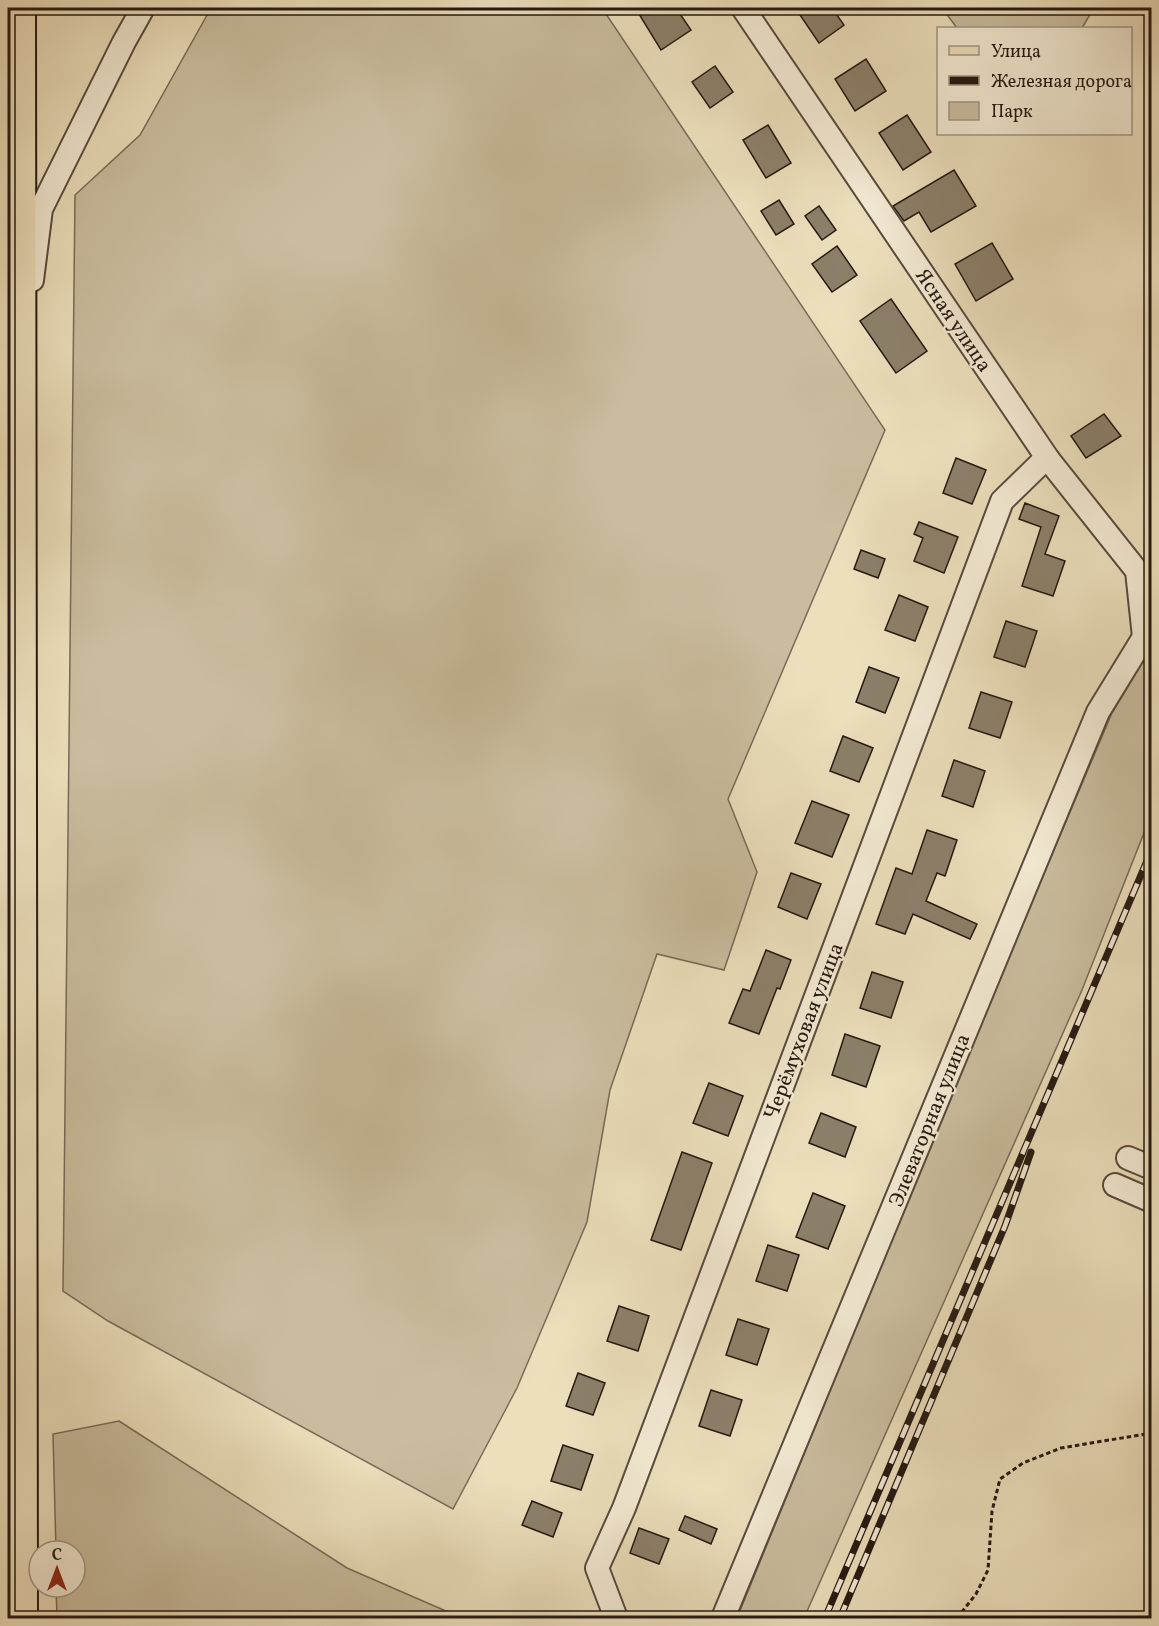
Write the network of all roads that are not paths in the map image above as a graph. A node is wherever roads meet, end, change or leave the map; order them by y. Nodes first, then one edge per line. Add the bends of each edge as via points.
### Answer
1 (21, 8) edge
2 (144, 8) edge
3 (743, 8) edge
4 (21, 362) junction
5 (1048, 459) junction
6 (1152, 615) edge
7 (1148, 634) edge
8 (1128, 1158) dead end
9 (1152, 1168) edge
10 (1115, 1185) dead end
11 (1152, 1201) edge
12 (23, 1618) edge
13 (616, 1618) edge
14 (723, 1618) edge

1 - 4 main road
2 - 4 street via 41,209
3 - 5 street, Ясная улица
4 - 12 main road
5 - 7 street, Ясная улица via 1137,571
5 - 13 street, Черёмуховая улица via 1002,501 624,1508 597,1568
6 - 7 street, Элеваторная улица
7 - 14 street, Элеваторная улица via 1098,712
8 - 9 street
10 - 11 street

